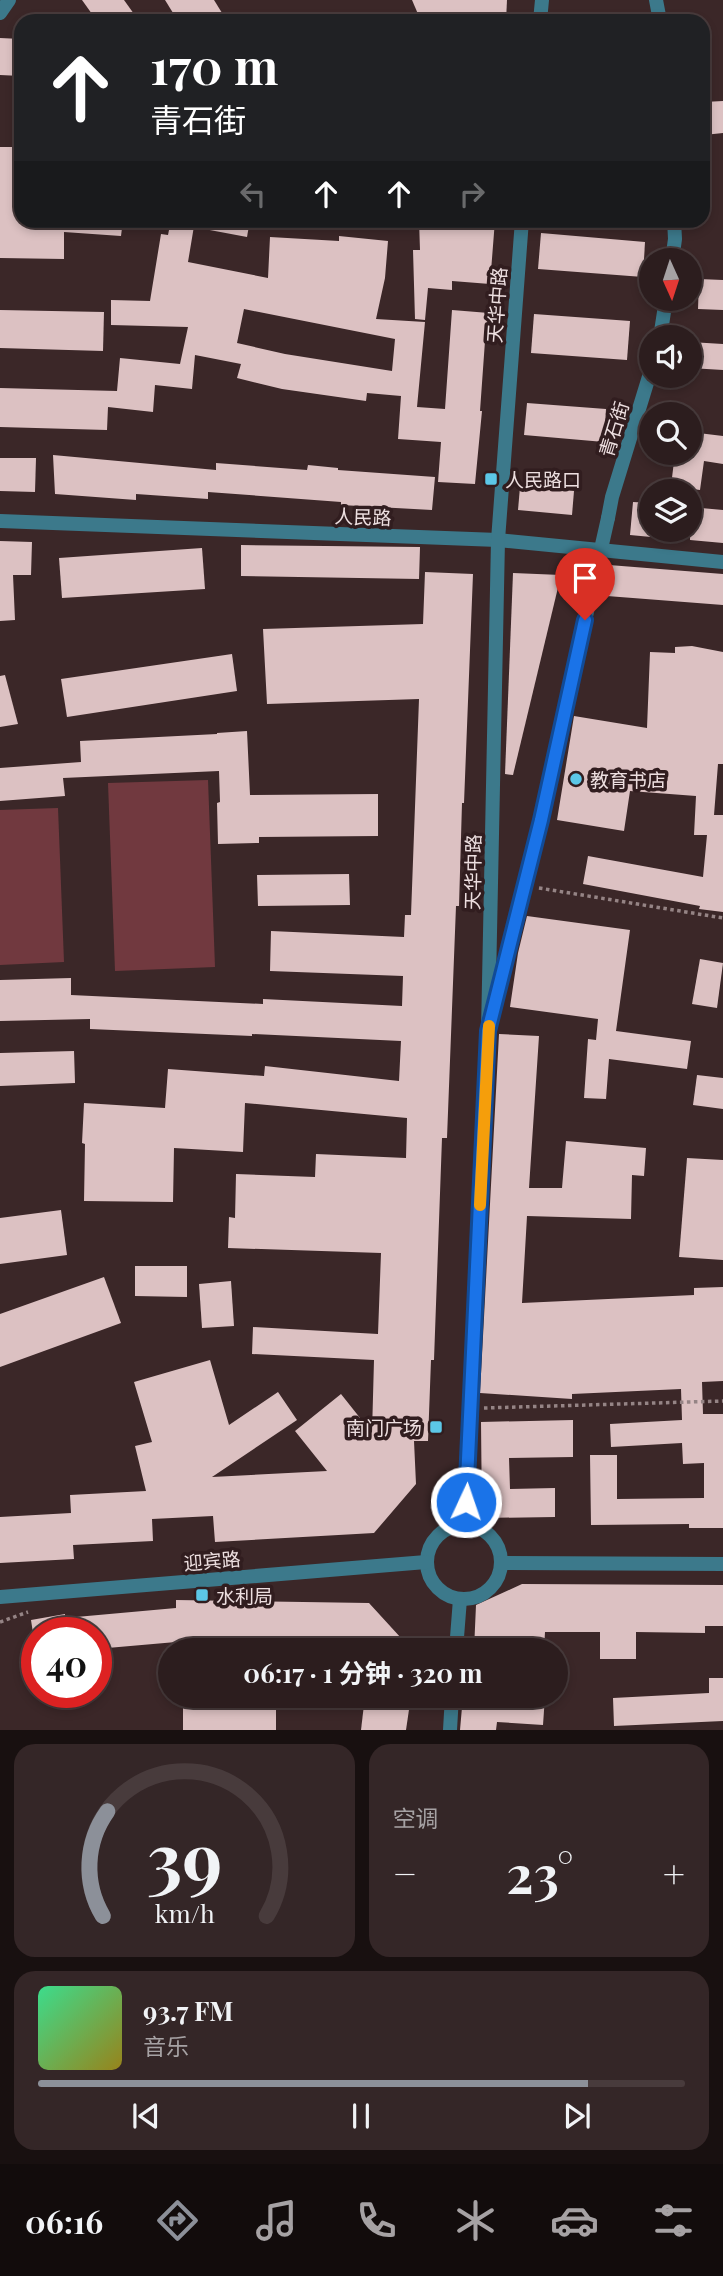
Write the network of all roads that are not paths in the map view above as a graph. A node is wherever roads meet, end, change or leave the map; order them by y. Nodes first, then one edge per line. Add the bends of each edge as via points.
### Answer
1 (9, 0) edge
2 (0, 13) edge
3 (521, 228) edge
4 (674, 228) edge
5 (674, 248) edge
6 (645, 388) edge
7 (0, 521) edge
8 (498, 540) junction
9 (723, 562) edge
10 (488, 1031) junction
11 (464, 1525) junction
12 (426, 1562) junction
13 (501, 1563) junction
14 (723, 1564) edge
15 (0, 1597) edge
16 (460, 1599) junction
17 (457, 1638) edge
18 (451, 1708) edge
19 (450, 1730) edge

1 - 2 street
3 - 8 street, 天华中路
4 - 5 street
6 - 10 street, 青石街, bridge via 612,497
7 - 8 street, 人民路
8 - 9 street, 人民路
8 - 10 street, 天华中路
10 - 11 street, 天华中路
11 - 12 street via 435,1539
11 - 13 street via 490,1535 498,1545
12 - 15 street, 迎宾路
12 - 16 street via 434,1585 443,1594
13 - 14 street
13 - 16 street via 489,1590 479,1597
16 - 17 street
18 - 19 street

